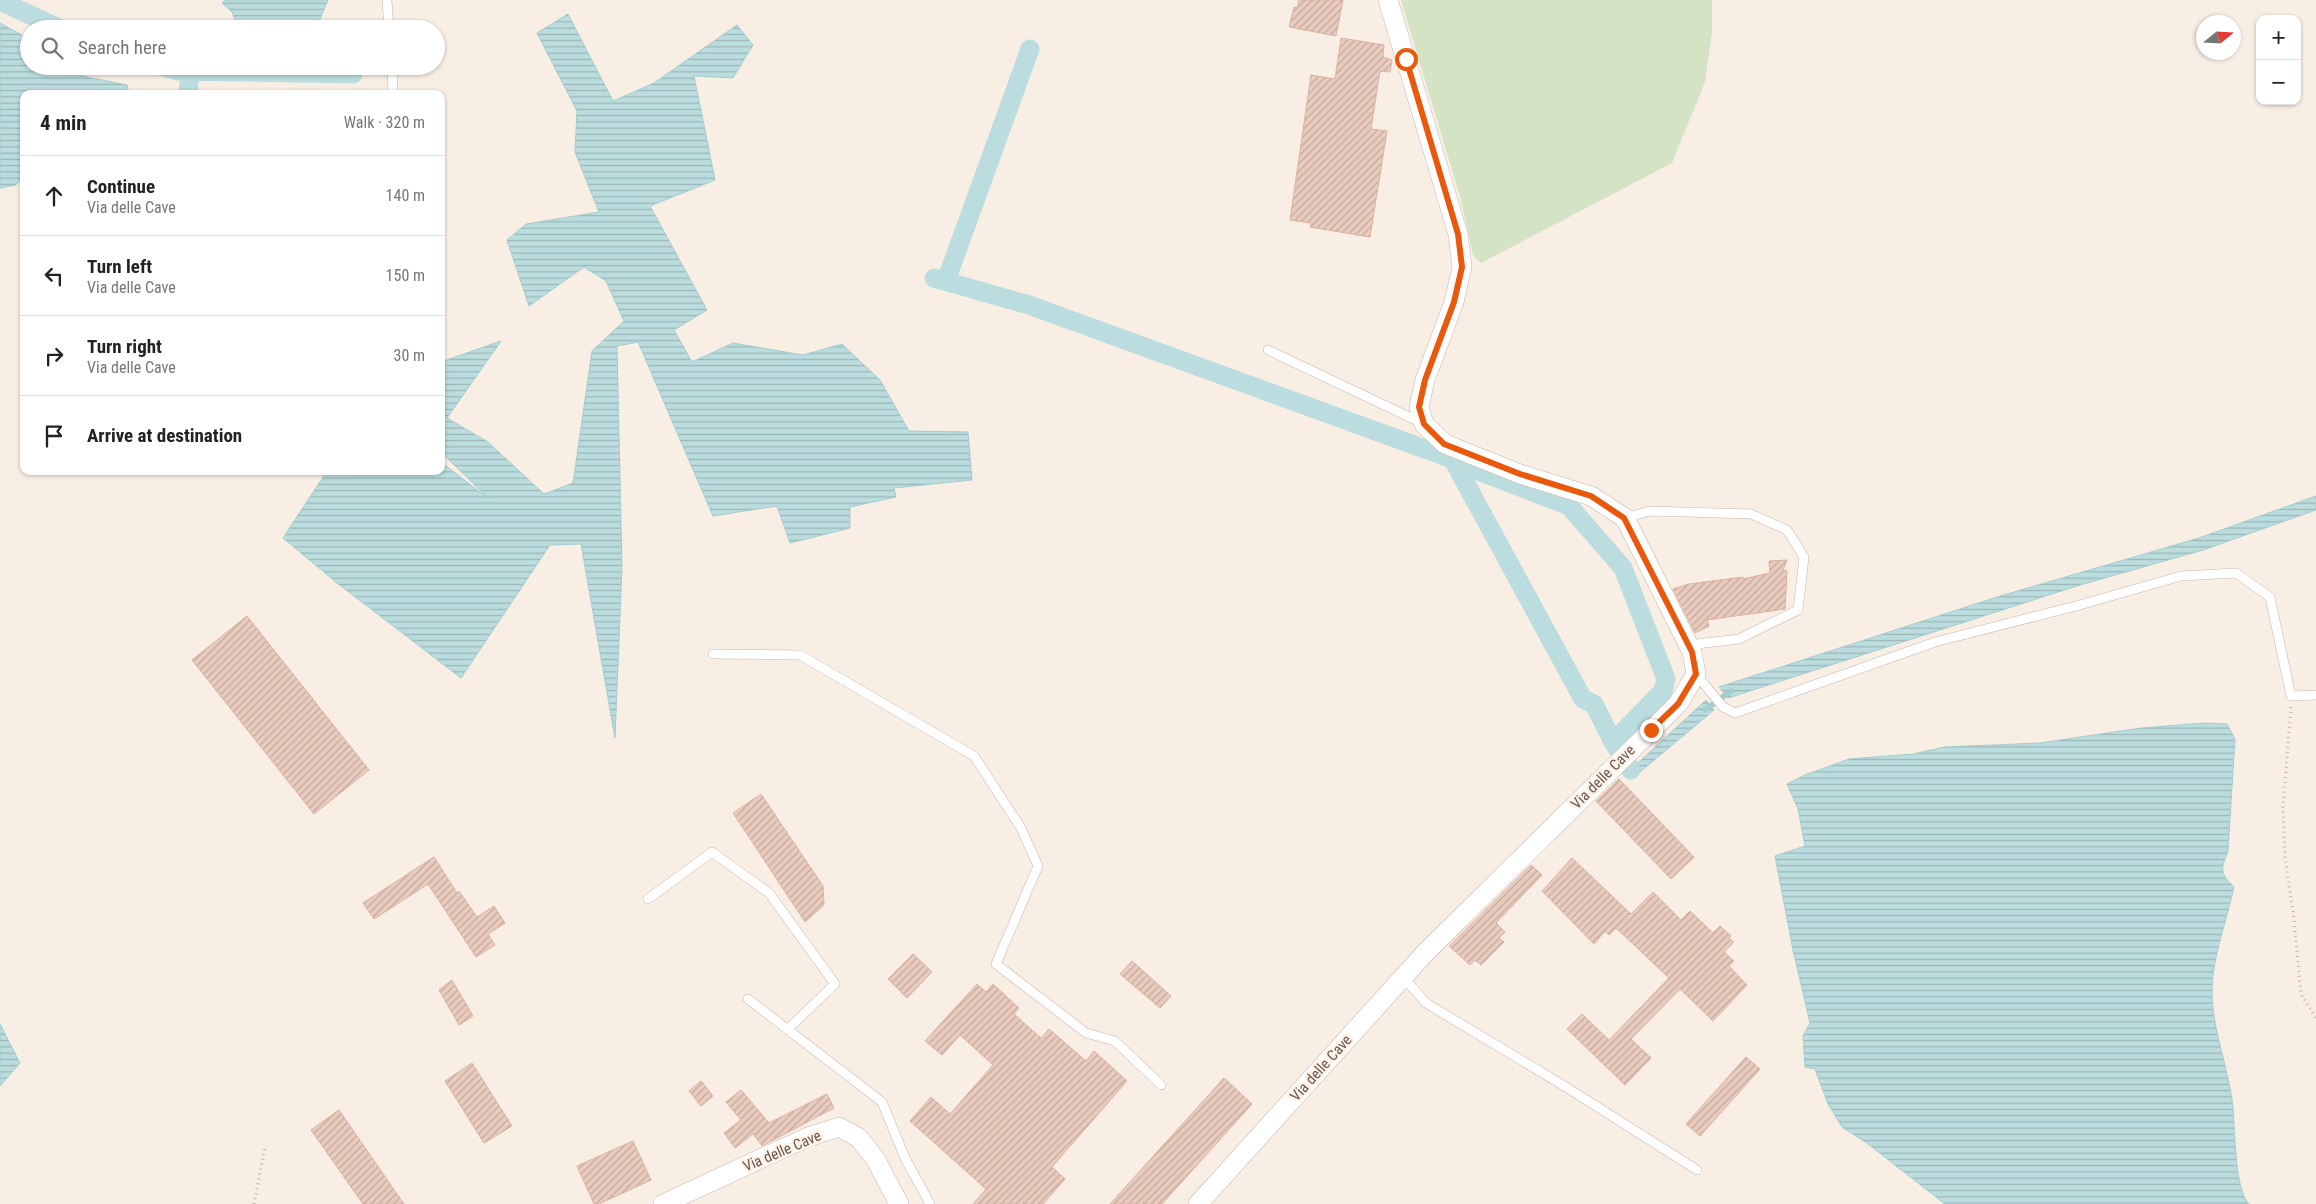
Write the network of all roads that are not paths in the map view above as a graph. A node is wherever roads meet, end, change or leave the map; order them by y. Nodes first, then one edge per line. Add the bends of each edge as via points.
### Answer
1 (387, 0) edge
2 (1388, 0) edge
3 (388, 20) edge
4 (393, 75) edge
5 (394, 90) edge
6 (1268, 350) dead end
7 (1424, 424) junction
8 (1624, 518) junction
9 (1688, 644) junction
10 (713, 654) dead end
11 (1696, 674) junction
12 (2316, 695) edge
13 (648, 899) dead end
14 (1403, 977) junction
15 (748, 999) dead end
16 (788, 1029) junction
17 (1162, 1085) dead end
18 (1697, 1170) dead end
19 (663, 1204) edge
20 (900, 1204) edge
21 (930, 1204) edge
22 (1198, 1204) edge

1 - 3 lane
2 - 7 street via 1458,234 1462,267 1454,302 1425,380 1419,407
4 - 5 lane
6 - 7 lane
7 - 8 street via 1444,444 1520,474 1591,496
8 - 9 street
8 - 9 lane via 1650,511 1751,514 1786,530 1804,557 1798,610 1739,639
9 - 11 street
10 - 17 lane via 800,655 974,756 1021,828 1038,866 996,964 1086,1033 1115,1041
11 - 12 lane via 1723,707 1735,713 1935,642 2181,576 2236,573 2270,597 2291,696
11 - 14 street, Via delle Cave via 1678,704
13 - 16 lane via 712,852 769,893 835,984
14 - 18 lane via 1426,1004
14 - 22 street, Via delle Cave
15 - 16 lane
16 - 21 lane via 882,1102 905,1158
19 - 20 street, Via delle Cave via 808,1137 839,1128 859,1138

